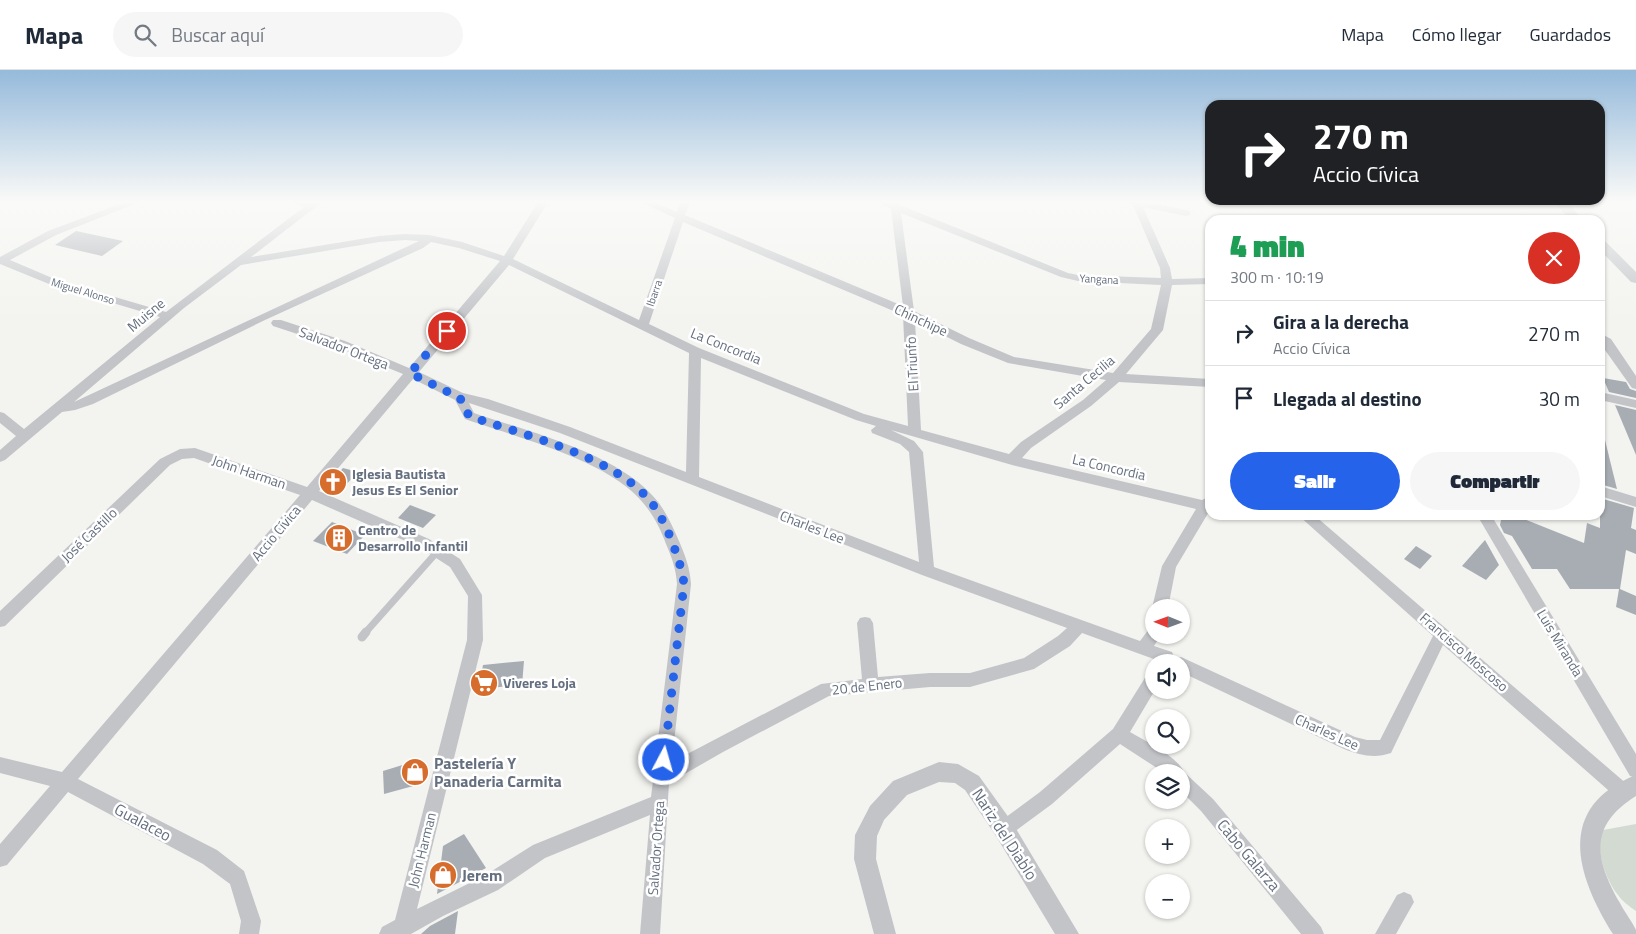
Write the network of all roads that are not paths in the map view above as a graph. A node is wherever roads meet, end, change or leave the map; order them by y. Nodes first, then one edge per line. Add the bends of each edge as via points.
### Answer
1 (34, 242) edge
2 (265, 242) edge
3 (359, 242) edge
4 (424, 242) edge
5 (449, 242) edge
6 (518, 242) edge
7 (671, 242) edge
8 (739, 242) edge
9 (900, 242) edge
10 (986, 242) edge
11 (1153, 242) edge
12 (1605, 247) edge
13 (1, 260) edge
14 (507, 260) junction
15 (240, 262) junction
16 (1636, 278) edge
17 (1205, 281) edge
18 (1166, 282) junction
19 (909, 313) junction
20 (168, 316) junction
21 (277, 323) dead end
22 (642, 326) junction
23 (1605, 341) edge
24 (695, 351) junction
25 (410, 373) junction
26 (1116, 378) junction
27 (1205, 383) edge
28 (1636, 385) edge
29 (1605, 397) edge
30 (460, 398) junction
31 (1636, 404) edge
32 (59, 408) junction
33 (0, 416) edge
34 (860, 417) junction
35 (915, 433) junction
36 (25, 437) junction
37 (180, 454) joint
38 (0, 457) edge
39 (1012, 460) junction
40 (692, 481) junction
41 (310, 493) junction
42 (1605, 493) edge
43 (1205, 502) edge
44 (1636, 502) edge
45 (1205, 508) edge
46 (1311, 520) edge
47 (1487, 520) edge
48 (437, 552) junction
49 (926, 571) junction
50 (1162, 599) edge
51 (0, 621) edge
52 (865, 623) dead end
53 (1081, 625) junction
54 (1442, 633) junction
55 (362, 637) dead end
56 (1146, 644) edge
57 (1143, 648) junction
58 (1155, 654) edge
59 (1190, 668) edge
60 (871, 685) junction
61 (1145, 692) edge
62 (1119, 734) junction
63 (0, 764) edge
64 (1166, 764) edge
65 (1636, 770) edge
66 (661, 779) junction
67 (65, 781) junction
68 (1190, 788) edge
69 (1629, 788) edge
70 (659, 802) junction
71 (1004, 829) junction
72 (0, 858) edge
73 (1404, 902) dead end
74 (250, 928) edge
75 (397, 932) edge
76 (650, 934) edge
77 (885, 934) edge
78 (1068, 934) edge
79 (1314, 934) edge
80 (1385, 934) edge
81 (1626, 934) edge

1 - 13 street
2 - 15 street, Muisne
3 - 15 street, La Concordia
4 - 32 street via 89,401
5 - 14 street, La Concordia
6 - 14 street, Accio Cívica
7 - 22 street, Ibarra
8 - 19 street, Chinchipe
9 - 19 street, El Triunfo
10 - 18 street, Yangana via 1078,278
11 - 18 street, Santa Cecilia via 1165,268
12 - 16 street
13 - 20 street, Miguel Alonso via 53,282
14 - 22 street, La Concordia
14 - 25 street, Accio Cívica
15 - 20 street, Muisne
17 - 18 street, Yangana
18 - 26 street, Santa Cecilia via 1157,330
19 - 26 street, Chinchipe via 1012,360
19 - 35 street, El Triunfo
20 - 32 street, Muisne
21 - 25 street, Salvador Ortega via 341,344
22 - 24 street, La Concordia
23 - 28 street
24 - 34 street, La Concordia
24 - 40 street
25 - 30 street, Salvador Ortega
25 - 41 street, Accio Cívica
26 - 27 street, Chinchipe
26 - 39 street, Santa Cecilia
29 - 31 street
30 - 40 street, Charles Lee via 484,402 564,430
30 - 66 street, Salvador Ortega via 469,416 596,461 649,500 666,526 682,568 684,584
32 - 36 street, Muisne
33 - 36 street
34 - 35 street, La Concordia
34 - 49 street via 877,430 914,446
35 - 39 street, La Concordia
36 - 38 street, Muisne
37 - 41 street, John Harman via 195,453
37 - 51 street, José Castillo via 165,462
39 - 43 street, La Concordia
40 - 49 street, Charles Lee
41 - 48 street, John Harman via 424,543
41 - 67 street, Accio Cívica
42 - 44 street
45 - 50 street via 1169,566
46 - 54 street, Francisco Moscoso
47 - 65 street, Luis Miranda
48 - 55 lane
48 - 75 street, John Harman via 455,563 475,595 475,640
49 - 53 street, Charles Lee
52 - 60 street
53 - 57 street, Charles Lee
53 - 60 street, 20 de Enero via 1064,641 1028,664 970,680
54 - 59 street, Charles Lee via 1385,748 1378,749 1364,749 1350,743
54 - 69 street, Francisco Moscoso
56 - 57 street
57 - 58 street, Charles Lee
60 - 66 street, 20 de Enero via 827,690 702,754
61 - 62 street
62 - 64 street
62 - 71 street via 1046,798
63 - 67 street, Gualaceo
66 - 70 street, Salvador Ortega
67 - 72 street, Accio Cívica
67 - 74 street, Gualaceo via 216,861 237,878
68 - 79 street, Cabo Galarza
69 - 81 street via 1600,809 1591,830 1590,858 1596,884
70 - 75 street via 539,851 491,883
70 - 76 street, Salvador Ortega
71 - 77 street, Nariz del Diablo via 972,783 958,774 939,772 900,788 877,813 866,835 865,859
71 - 78 street, Nariz del Diablo
73 - 80 street

